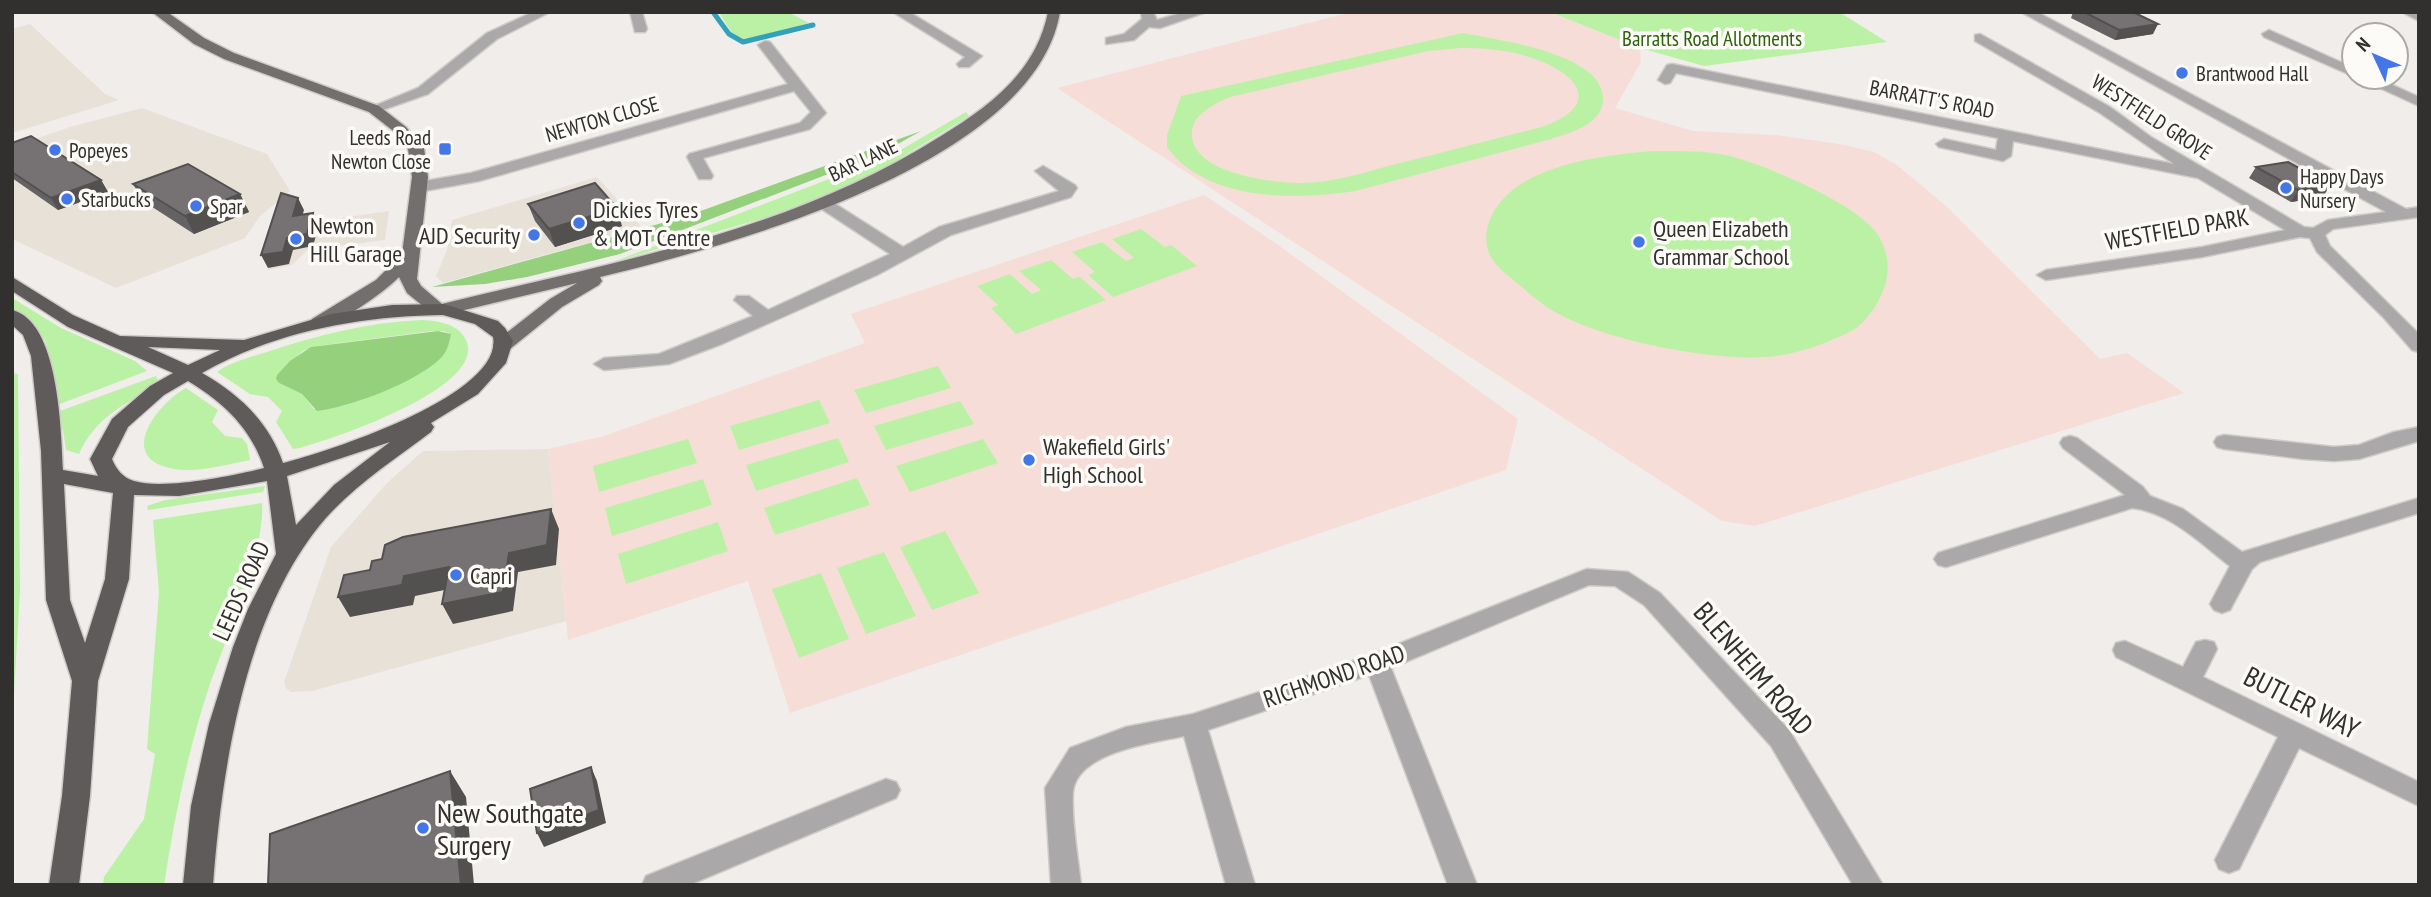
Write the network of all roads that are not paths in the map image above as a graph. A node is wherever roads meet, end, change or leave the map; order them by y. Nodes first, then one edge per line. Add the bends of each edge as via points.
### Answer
1 (158, 12) edge
2 (544, 12) edge
3 (636, 12) edge
4 (929, 12) edge
5 (1054, 12) edge
6 (1200, 12) edge
7 (2027, 12) edge
8 (2408, 12) edge
9 (905, 15) edge
10 (1148, 16) edge
11 (2419, 17) edge
12 (640, 29) dead end
13 (2269, 34) dead end
14 (1980, 38) dead end
15 (1111, 41) dead end
16 (765, 45) dead end
17 (964, 64) dead end
18 (2340, 67) edge
19 (1665, 80) dead end
20 (796, 86) junction
21 (2393, 91) edge
22 (2419, 103) edge
23 (374, 109) junction
24 (2006, 135) junction
25 (1944, 144) dead end
26 (1043, 171) dead end
27 (2198, 173) junction
28 (705, 176) dead end
29 (419, 187) junction
30 (823, 204) junction
31 (2411, 213) edge
32 (2308, 233) junction
33 (412, 254) junction
34 (903, 254) junction
35 (630, 265) junction
36 (2046, 275) dead end
37 (12, 282) edge
38 (743, 300) dead end
39 (441, 308) junction
40 (12, 315) edge
41 (765, 316) junction
42 (319, 323) junction
43 (110, 339) junction
44 (253, 343) junction
45 (503, 345) junction
46 (2419, 345) edge
47 (604, 364) dead end
48 (186, 373) junction
49 (465, 395) junction
50 (2419, 434) edge
51 (2224, 442) dead end
52 (2070, 443) dead end
53 (275, 472) junction
54 (53, 475) junction
55 (124, 485) junction
56 (2142, 501) junction
57 (2419, 505) edge
58 (288, 555) junction
59 (1946, 559) dead end
60 (2243, 564) junction
61 (1620, 578) joint
62 (2222, 604) dead end
63 (2125, 649) dead end
64 (2204, 649) dead end
65 (1377, 663) junction
66 (2189, 680) junction
67 (85, 681) junction
68 (1193, 724) junction
69 (2293, 733) junction
70 (886, 790) dead end
71 (2419, 796) edge
72 (2229, 860) dead end
73 (65, 885) edge
74 (198, 885) edge
75 (656, 885) edge
76 (1066, 885) edge
77 (1241, 885) edge
78 (1463, 885) edge
79 (1869, 885) edge

1 - 23 main road via 229,55
2 - 23 street via 492,36 422,91
3 - 12 street
4 - 9 street
5 - 30 main road, BAR LANE via 1052,32 1035,63 1007,96 915,160
6 - 10 street via 1155,25
7 - 31 street
8 - 11 street
9 - 17 street via 975,56
10 - 15 street via 1129,37
13 - 18 street
14 - 27 street, WESTFIELD GROVE via 2105,110
16 - 20 street
19 - 24 street, BARRATT'S ROAD via 1672,68
20 - 28 street via 818,110 818,116 804,126 698,155
20 - 29 street, NEWTON CLOSE via 472,178
21 - 22 street
23 - 29 main road via 416,148
24 - 25 street via 2003,156
24 - 27 street, BARRATT'S ROAD
26 - 34 street via 1069,188 1065,194 945,231
27 - 32 street, WESTFIELD GROVE
29 - 33 main road
30 - 34 street
30 - 35 main road, BAR LANE
31 - 32 street, WESTFIELD PARK via 2328,225
32 - 36 street, WESTFIELD PARK
32 - 46 street
33 - 39 main road via 409,284
33 - 42 main road via 382,284
34 - 41 street
35 - 39 main road, BAR LANE
35 - 45 main road, BAR LANE via 564,297
37 - 43 highway via 61,316
38 - 41 street
39 - 42 highway via 376,312
39 - 45 highway via 490,324 502,335
40 - 54 highway via 32,333 41,356
41 - 47 street via 662,360
42 - 44 highway
43 - 44 highway via 191,345
43 - 48 highway
44 - 48 highway
45 - 49 highway via 492,369
48 - 53 highway via 247,415
48 - 55 highway via 131,412 107,438 102,466
49 - 53 highway via 377,438
49 - 58 highway, LEEDS ROAD via 325,507
50 - 51 street via 2353,454
52 - 56 street
53 - 55 highway via 179,489
53 - 58 highway
54 - 55 highway
54 - 67 highway via 58,600
55 - 67 highway via 117,579
56 - 59 street
56 - 60 street via 2162,507
57 - 60 street via 2252,556
58 - 74 highway, LEEDS ROAD via 257,619 223,725 207,793
60 - 62 street
61 - 65 street, RICHMOND ROAD via 1587,577
61 - 79 street, BLENHEIM ROAD via 1652,599 1780,738
63 - 66 street, BUTLER WAY
64 - 66 street
65 - 68 street, RICHMOND ROAD
65 - 78 street
66 - 69 street, BUTLER WAY
67 - 73 highway
68 - 76 street, RICHMOND ROAD via 1126,738 1079,756 1059,788
68 - 77 street
69 - 71 street, BUTLER WAY
69 - 72 street
70 - 75 street

